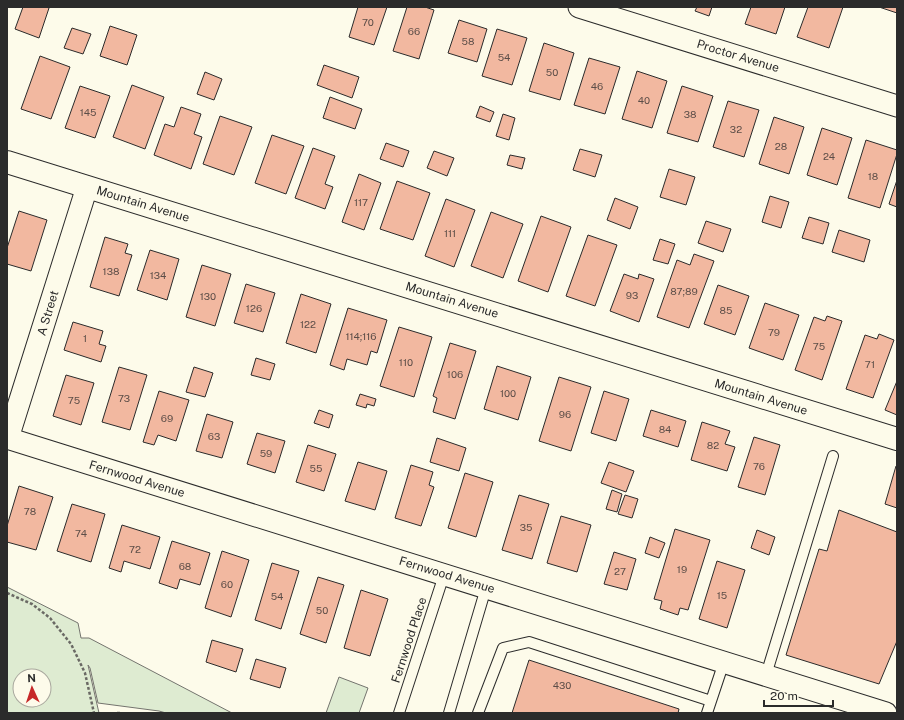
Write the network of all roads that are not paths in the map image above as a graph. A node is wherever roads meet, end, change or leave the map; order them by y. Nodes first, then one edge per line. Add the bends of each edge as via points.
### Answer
1 (579, 7) edge
2 (897, 106) edge
3 (7, 162) edge
4 (87, 187) junction
5 (8, 438) edge
6 (897, 439) edge
7 (833, 456) dead end
8 (444, 575) junction
9 (486, 588) junction
10 (724, 662) junction
11 (766, 675) junction
12 (711, 701) junction
13 (399, 713) edge
14 (449, 713) edge
15 (478, 713) edge
16 (708, 713) edge
17 (886, 713) edge

1 - 2 street, Proctor Avenue
3 - 4 street, Mountain Avenue
4 - 5 street, A Street
4 - 6 street, Mountain Avenue
5 - 8 street, Fernwood Avenue
7 - 11 lane
8 - 9 street, Fernwood Avenue
8 - 13 lane, Fernwood Place
9 - 10 street, Fernwood Avenue
9 - 14 lane
10 - 11 street, Fernwood Avenue
10 - 12 lane
11 - 17 street, Fernwood Avenue
12 - 15 lane via 529,642 503,648
12 - 16 lane

